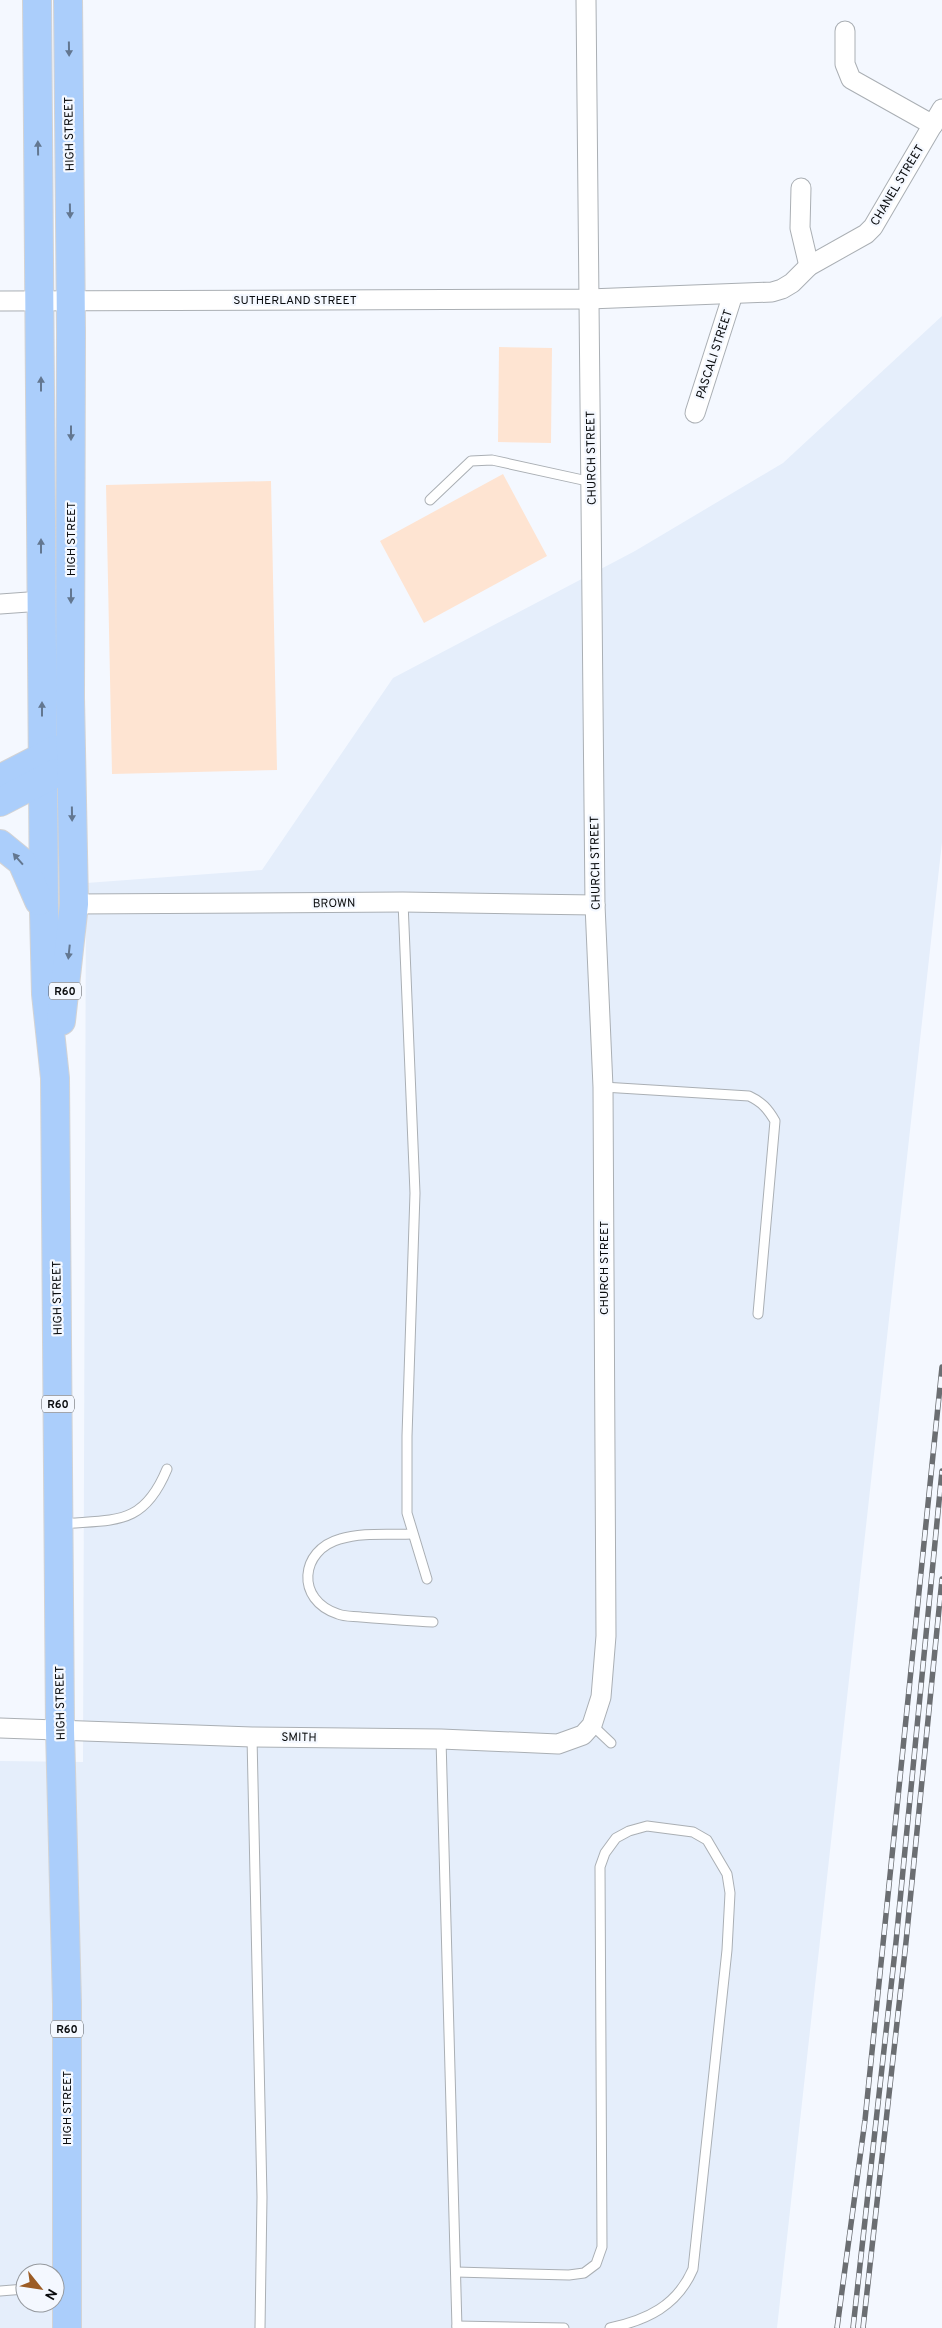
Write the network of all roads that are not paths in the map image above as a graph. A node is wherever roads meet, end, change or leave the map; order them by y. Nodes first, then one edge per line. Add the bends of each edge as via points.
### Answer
1 (37, 0) edge
2 (68, 0) edge
3 (586, 0) edge
4 (845, 31) dead end
5 (937, 117) edge
6 (801, 188) dead end
7 (809, 266) junction
8 (733, 294) junction
9 (589, 299) junction
10 (71, 301) junction
11 (0, 302) edge
12 (40, 302) junction
13 (695, 413) dead end
14 (592, 482) junction
15 (430, 500) dead end
16 (42, 601) junction
17 (0, 604) edge
18 (71, 754) junction
19 (43, 768) junction
20 (0, 779) edge
21 (0, 802) edge
22 (0, 844) edge
23 (403, 902) junction
24 (74, 904) junction
25 (595, 905) junction
26 (44, 912) junction
27 (55, 1078) junction
28 (603, 1087) junction
29 (758, 1314) dead end
30 (167, 1469) dead end
31 (59, 1524) junction
32 (412, 1534) junction
33 (426, 1579) dead end
34 (433, 1622) dead end
35 (592, 1725) junction
36 (0, 1728) edge
37 (60, 1730) junction
38 (252, 1737) junction
39 (441, 1739) junction
40 (611, 1743) dead end
41 (62, 2263) edge
42 (456, 2272) junction
43 (15, 2290) edge
44 (0, 2291) edge
45 (65, 2313) edge
46 (457, 2327) edge
47 (616, 2327) edge
48 (67, 2328) edge
49 (260, 2328) edge
50 (564, 2328) edge

12 -> 1 main road, HIGH STREET
2 -> 10 main road, HIGH STREET
3 - 9 street, CHURCH STREET
4 - 5 street via 845,64 850,79
5 - 7 street, CHANEL STREET via 873,227
6 - 7 street via 800,228
7 - 8 street, CHANEL STREET via 782,289
8 - 9 street, SUTHERLAND STREET
8 - 13 street, PASCALI STREET
9 - 10 street, SUTHERLAND STREET
9 - 14 street, CHURCH STREET
10 - 12 street, SUTHERLAND STREET
10 -> 18 main road, HIGH STREET
11 - 12 street, SUTHERLAND STREET
16 -> 12 main road, HIGH STREET
14 - 15 lane via 492,460 471,461
14 - 25 street, CHURCH STREET
16 - 17 street
19 -> 16 main road, HIGH STREET
18 - 19 main road
18 -> 24 main road, HIGH STREET / R60
19 - 20 main road
19 - 21 main road
19 - 26 main road, HIGH STREET / R60
26 -> 22 main road via 25,868 13,853
23 - 24 street, BROWN
23 - 25 street, BROWN
23 - 32 lane via 415,1193 407,1436 407,1513
24 -> 27 main road, HIGH STREET / R60
25 - 28 street, CHURCH STREET
26 - 27 main road, HIGH STREET / R60 via 46,994
27 - 31 main road, HIGH STREET / R60
28 - 29 lane via 749,1096 770,1111 775,1122
28 - 35 street, CHURCH STREET via 606,1636 601,1697
30 - 31 lane via 155,1495 136,1514
31 - 37 main road, HIGH STREET / R60
32 - 33 lane
32 - 34 lane via 361,1536 323,1546 311,1564 307,1580 311,1596 324,1608 339,1615
35 - 39 street, SMITH via 583,1735 558,1744
35 - 40 lane
36 - 37 street, SMITH
37 - 38 street, SMITH
37 - 41 main road, HIGH STREET / R60 via 68,2004
38 - 39 street, SMITH
38 - 49 lane via 262,2197
39 - 42 lane
42 - 46 lane
42 - 47 lane via 569,2275 584,2273 596,2264 602,2247 600,1867 616,1838 629,1831 647,1826 692,1832 707,1840 718,1856 727,1874 730,1894 727,1950 693,2269 685,2286 658,2311
43 - 44 lane
45 - 48 main road, HIGH STREET / R60
46 - 50 lane

